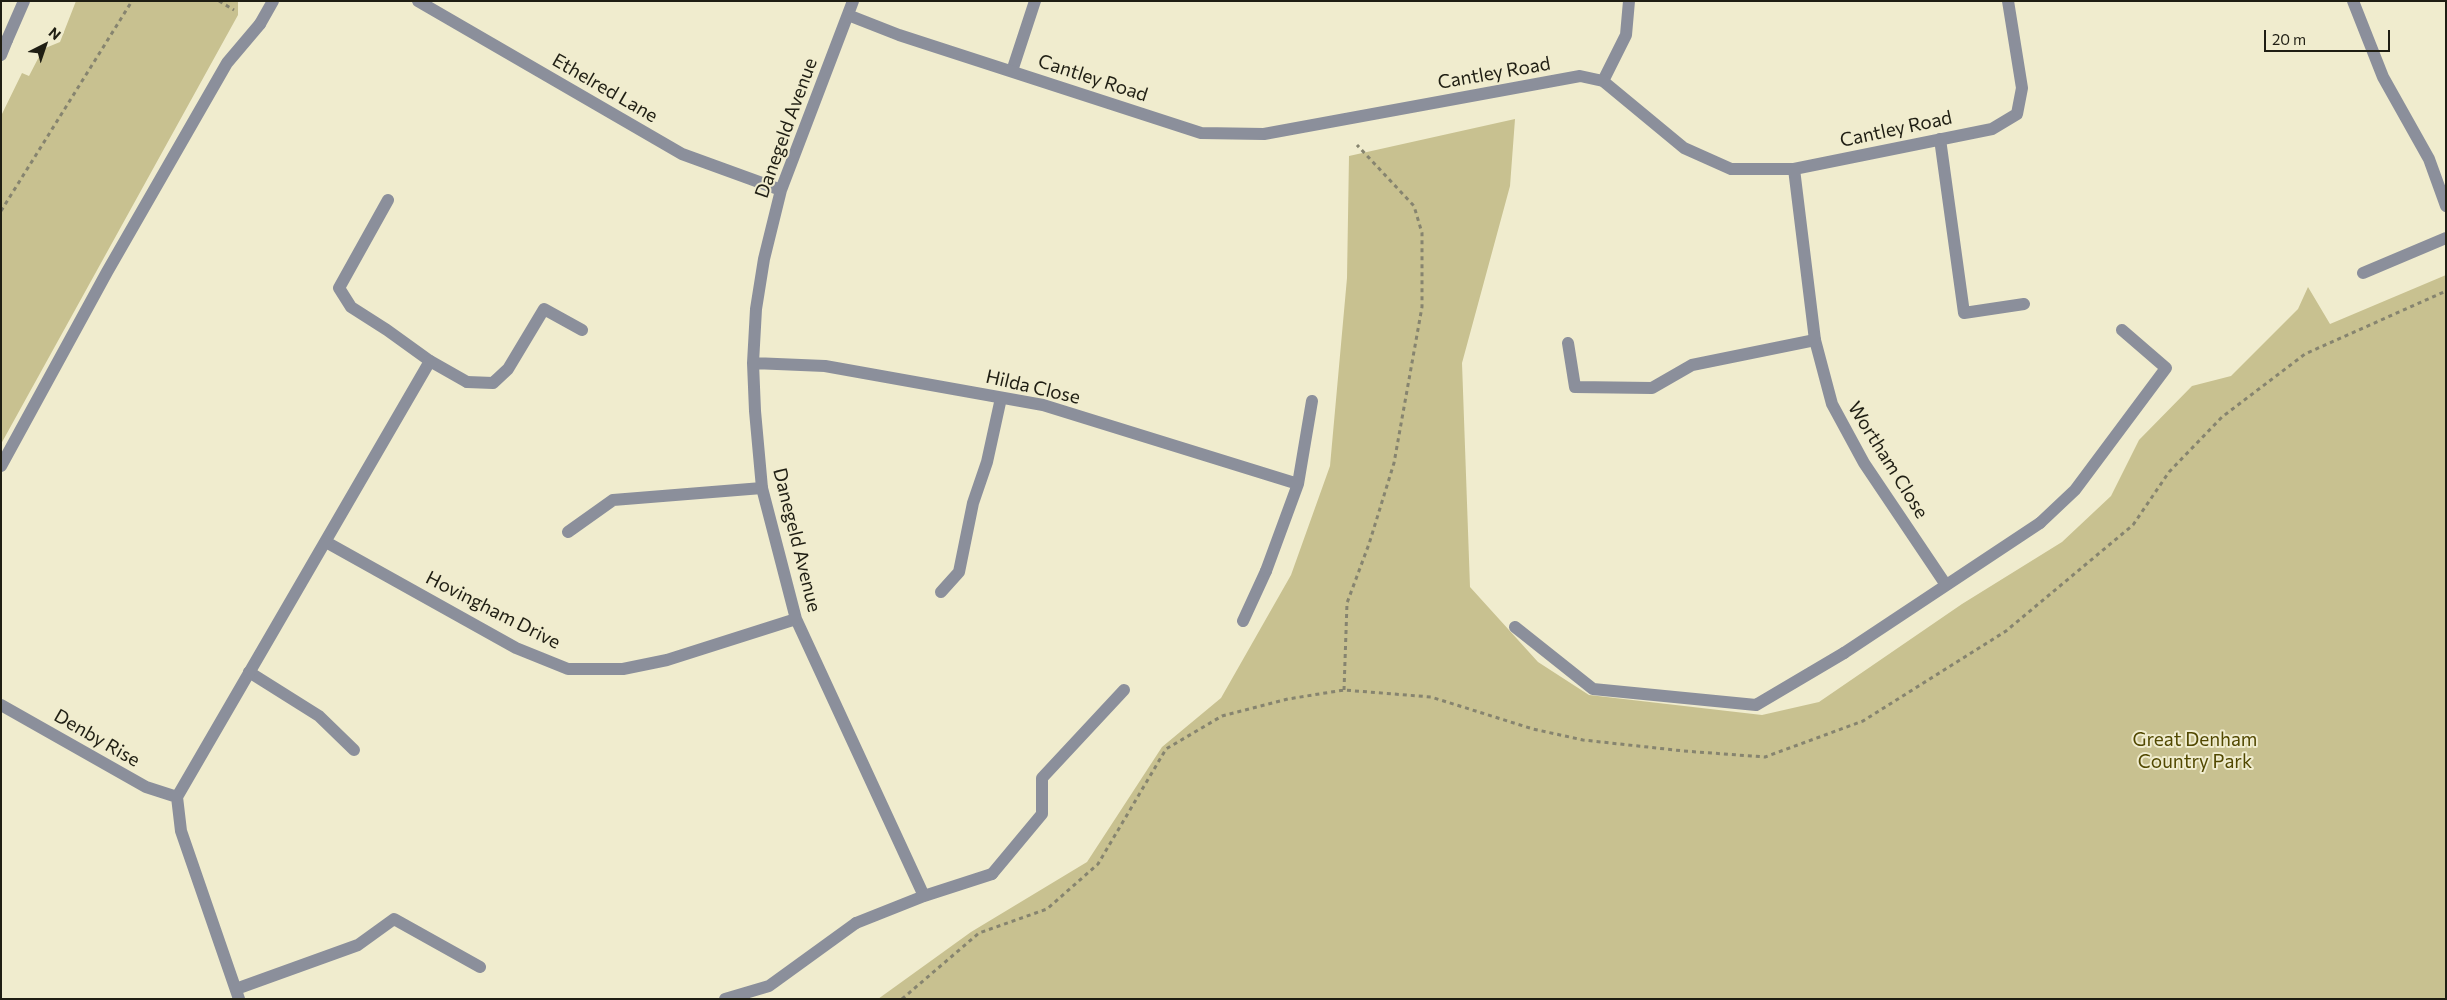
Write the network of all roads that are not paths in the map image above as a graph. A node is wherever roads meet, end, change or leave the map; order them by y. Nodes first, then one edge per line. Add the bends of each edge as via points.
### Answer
1 (24, 1) edge
2 (273, 1) edge
3 (418, 1) edge
4 (853, 1) edge
5 (1035, 1) edge
6 (1629, 1) edge
7 (2008, 1) edge
8 (2353, 1) edge
9 (848, 15) junction
10 (1, 55) edge
11 (1012, 71) junction
12 (1603, 81) junction
13 (1940, 138) junction
14 (1794, 169) junction
15 (781, 190) junction
16 (388, 200) dead end
17 (2446, 206) edge
18 (2446, 238) edge
19 (2363, 273) dead end
20 (2024, 304) dead end
21 (582, 330) dead end
22 (2122, 330) dead end
23 (1815, 340) junction
24 (1568, 343) dead end
25 (430, 361) junction
26 (753, 363) junction
27 (1001, 398) junction
28 (1312, 401) dead end
29 (1, 466) edge
30 (1298, 484) junction
31 (762, 488) junction
32 (568, 532) dead end
33 (326, 542) junction
34 (1946, 585) junction
35 (941, 592) dead end
36 (796, 619) junction
37 (1243, 621) dead end
38 (1515, 627) dead end
39 (249, 672) junction
40 (1124, 690) dead end
41 (1, 705) edge
42 (354, 750) dead end
43 (177, 796) junction
44 (924, 896) junction
45 (480, 967) dead end
46 (238, 994) edge
47 (725, 999) edge

1 - 10 street
2 - 29 street via 260,24 227,63
3 - 15 street, Ethelred Lane via 682,154
4 - 9 street, Danegeld Avenue
5 - 11 street
6 - 12 street via 1626,35
7 - 13 street, Cantley Road via 2022,88 2017,114 1992,129
8 - 17 street via 2382,77 2429,159
9 - 11 street, Cantley Road
9 - 15 street, Danegeld Avenue
11 - 12 street, Cantley Road via 1201,133 1264,134 1580,76
12 - 14 street, Cantley Road via 1684,148 1731,169
13 - 14 street, Cantley Road
13 - 20 street via 1964,313
14 - 23 street, Wortham Close
15 - 26 street, Danegeld Avenue via 762,267
16 - 25 street via 339,288 351,307
18 - 19 street
21 - 25 street via 544,309 508,369 493,383 467,382
22 - 34 street via 2166,368 2075,490 2040,523
23 - 24 street via 1692,365 1652,388 1575,387
23 - 34 street, Wortham Close via 1832,404 1864,463
25 - 33 street
26 - 27 street, Hilda Close via 825,366
26 - 31 street, Danegeld Avenue
27 - 30 street, Hilda Close via 1043,405
27 - 35 street via 987,462 973,503 959,572
28 - 30 street
30 - 37 street via 1266,571
31 - 32 street via 613,500
31 - 36 street, Danegeld Avenue
33 - 36 street, Hovingham Drive via 516,648 568,669 623,669 659,662
33 - 39 street
34 - 38 street via 1844,653 1756,705 1593,689
36 - 44 street, Danegeld Avenue
39 - 42 street via 319,716
39 - 43 street
40 - 44 street via 1042,778 1042,814 992,874
41 - 43 street, Denby Rise via 146,787
43 - 46 street via 181,831
44 - 47 street via 856,923 769,986
45 - 46 street via 394,918 358,944

